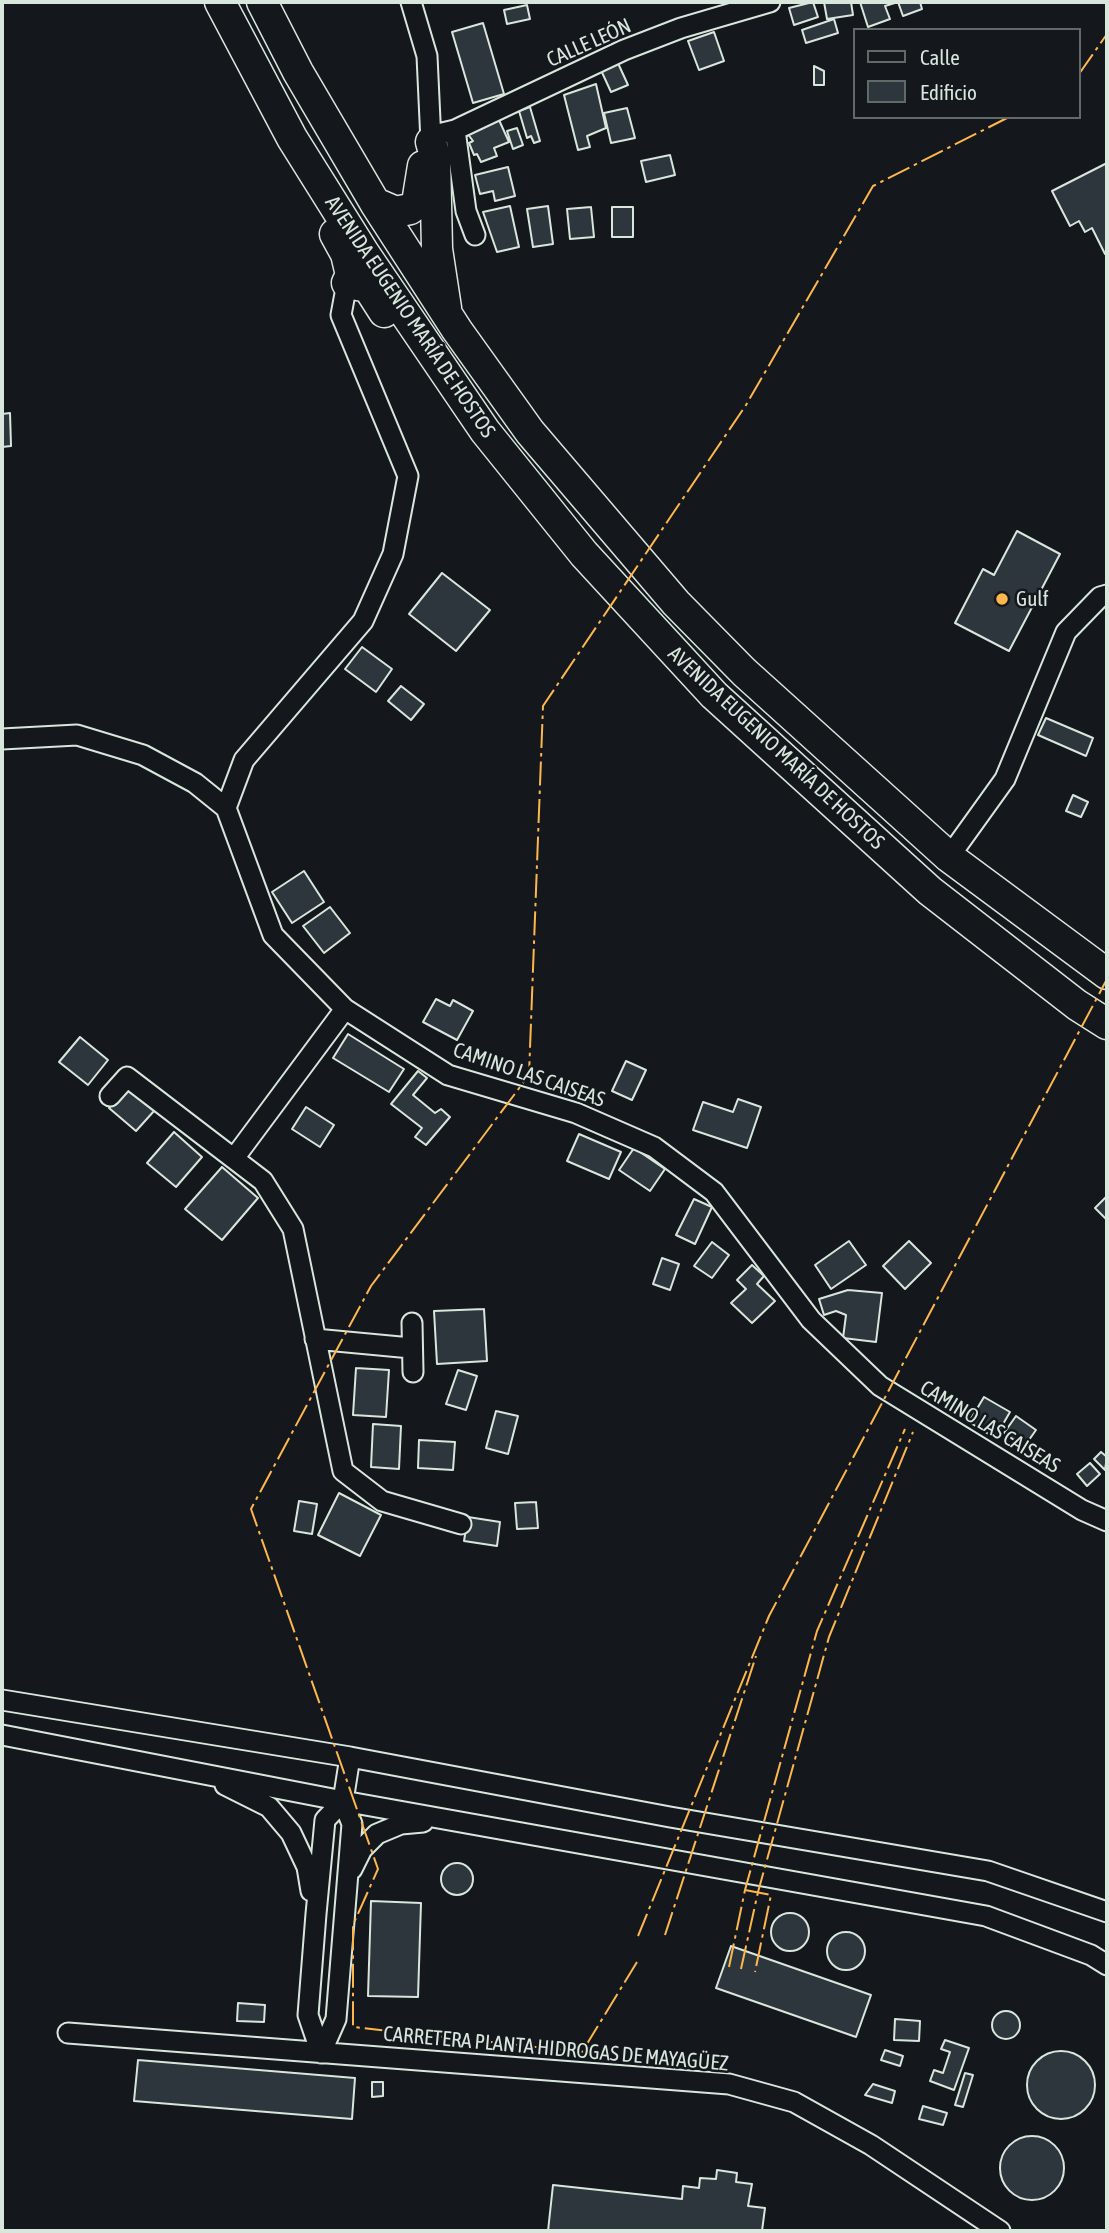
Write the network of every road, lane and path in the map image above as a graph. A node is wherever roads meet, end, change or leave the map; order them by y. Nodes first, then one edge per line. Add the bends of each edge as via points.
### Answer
1 (220, 2) edge
2 (262, 2) edge
3 (411, 2) edge
4 (770, 2) edge
5 (439, 136) junction
6 (292, 138) junction
7 (375, 203) junction
8 (475, 235) dead end
9 (347, 283) junction
10 (447, 315) junction
11 (444, 372) junction
12 (1107, 595) edge
13 (2, 740) edge
14 (226, 808) junction
15 (949, 857) junction
16 (1107, 974) edge
17 (345, 1009) junction
18 (1107, 1024) edge
19 (110, 1096) dead end
20 (235, 1157) junction
21 (412, 1323) dead end
22 (315, 1339) junction
23 (411, 1348) junction
24 (413, 1373) dead end
25 (1107, 1521) edge
26 (460, 1524) dead end
27 (2, 1700) edge
28 (2, 1735) edge
29 (350, 1758) junction
30 (202, 1774) junction
31 (342, 1801) junction
32 (451, 1820) junction
33 (347, 1880) junction
34 (1107, 1912) edge
35 (316, 1914) junction
36 (1107, 1965) edge
37 (68, 2034) dead end
38 (321, 2053) junction
39 (1000, 2231) edge

1 - 6 highway, AVENIDA EUGENIO MARÍA DE HOSTOS
2 - 7 highway, AVENIDA EUGENIO MARÍA DE HOSTOS
3 - 5 street via 427,56
4 - 5 street, CALLE LEÓN via 681,27
5 - 7 highway via 417,203 402,212
5 - 8 street
5 - 10 highway via 435,156 437,249
6 - 9 highway via 314,198 346,254 351,275
6 - 11 highway, AVENIDA EUGENIO MARÍA DE HOSTOS
7 - 10 highway, AVENIDA EUGENIO MARÍA DE HOSTOS
9 - 11 highway via 368,287 417,357
9 - 14 street via 341,315 408,476 393,554 363,621 244,760
10 - 15 highway, AVENIDA EUGENIO MARÍA DE HOSTOS via 530,432 676,603 744,672
11 - 18 highway, AVENIDA EUGENIO MARÍA DE HOSTOS via 583,554 714,695 930,891
12 - 15 street via 1066,632 1004,779
13 - 14 street via 77,734 143,755 195,783
14 - 17 street, CAMINO LAS CAISEAS via 273,935
15 - 16 highway, AVENIDA EUGENIO MARÍA DE HOSTOS
17 - 20 street
17 - 25 street, CAMINO LAS CAISEAS via 448,1075 576,1113 654,1147 714,1192 810,1320 880,1386
19 - 20 street via 127,1077
20 - 22 street via 263,1181 293,1230
21 - 23 street
22 - 23 street
22 - 26 street via 343,1471 382,1501
23 - 24 street
27 - 29 street
28 - 30 street
29 - 31 street
29 - 34 street via 988,1871
30 - 31 street
30 - 35 street via 269,1807 290,1833 307,1867
31 - 32 street
31 - 33 street via 352,1824
31 - 35 street via 325,1821
32 - 33 street via 401,1824 377,1834 362,1849
32 - 36 street via 985,1916
33 - 38 street via 336,2019
35 - 38 street via 308,2015
37 - 38 street, CARRETERA PLANTA HIDROGAS DE MAYAGÜEZ
38 - 39 street, CARRETERA PLANTA HIDROGAS DE MAYAGÜEZ via 729,2084 794,2102 871,2145

